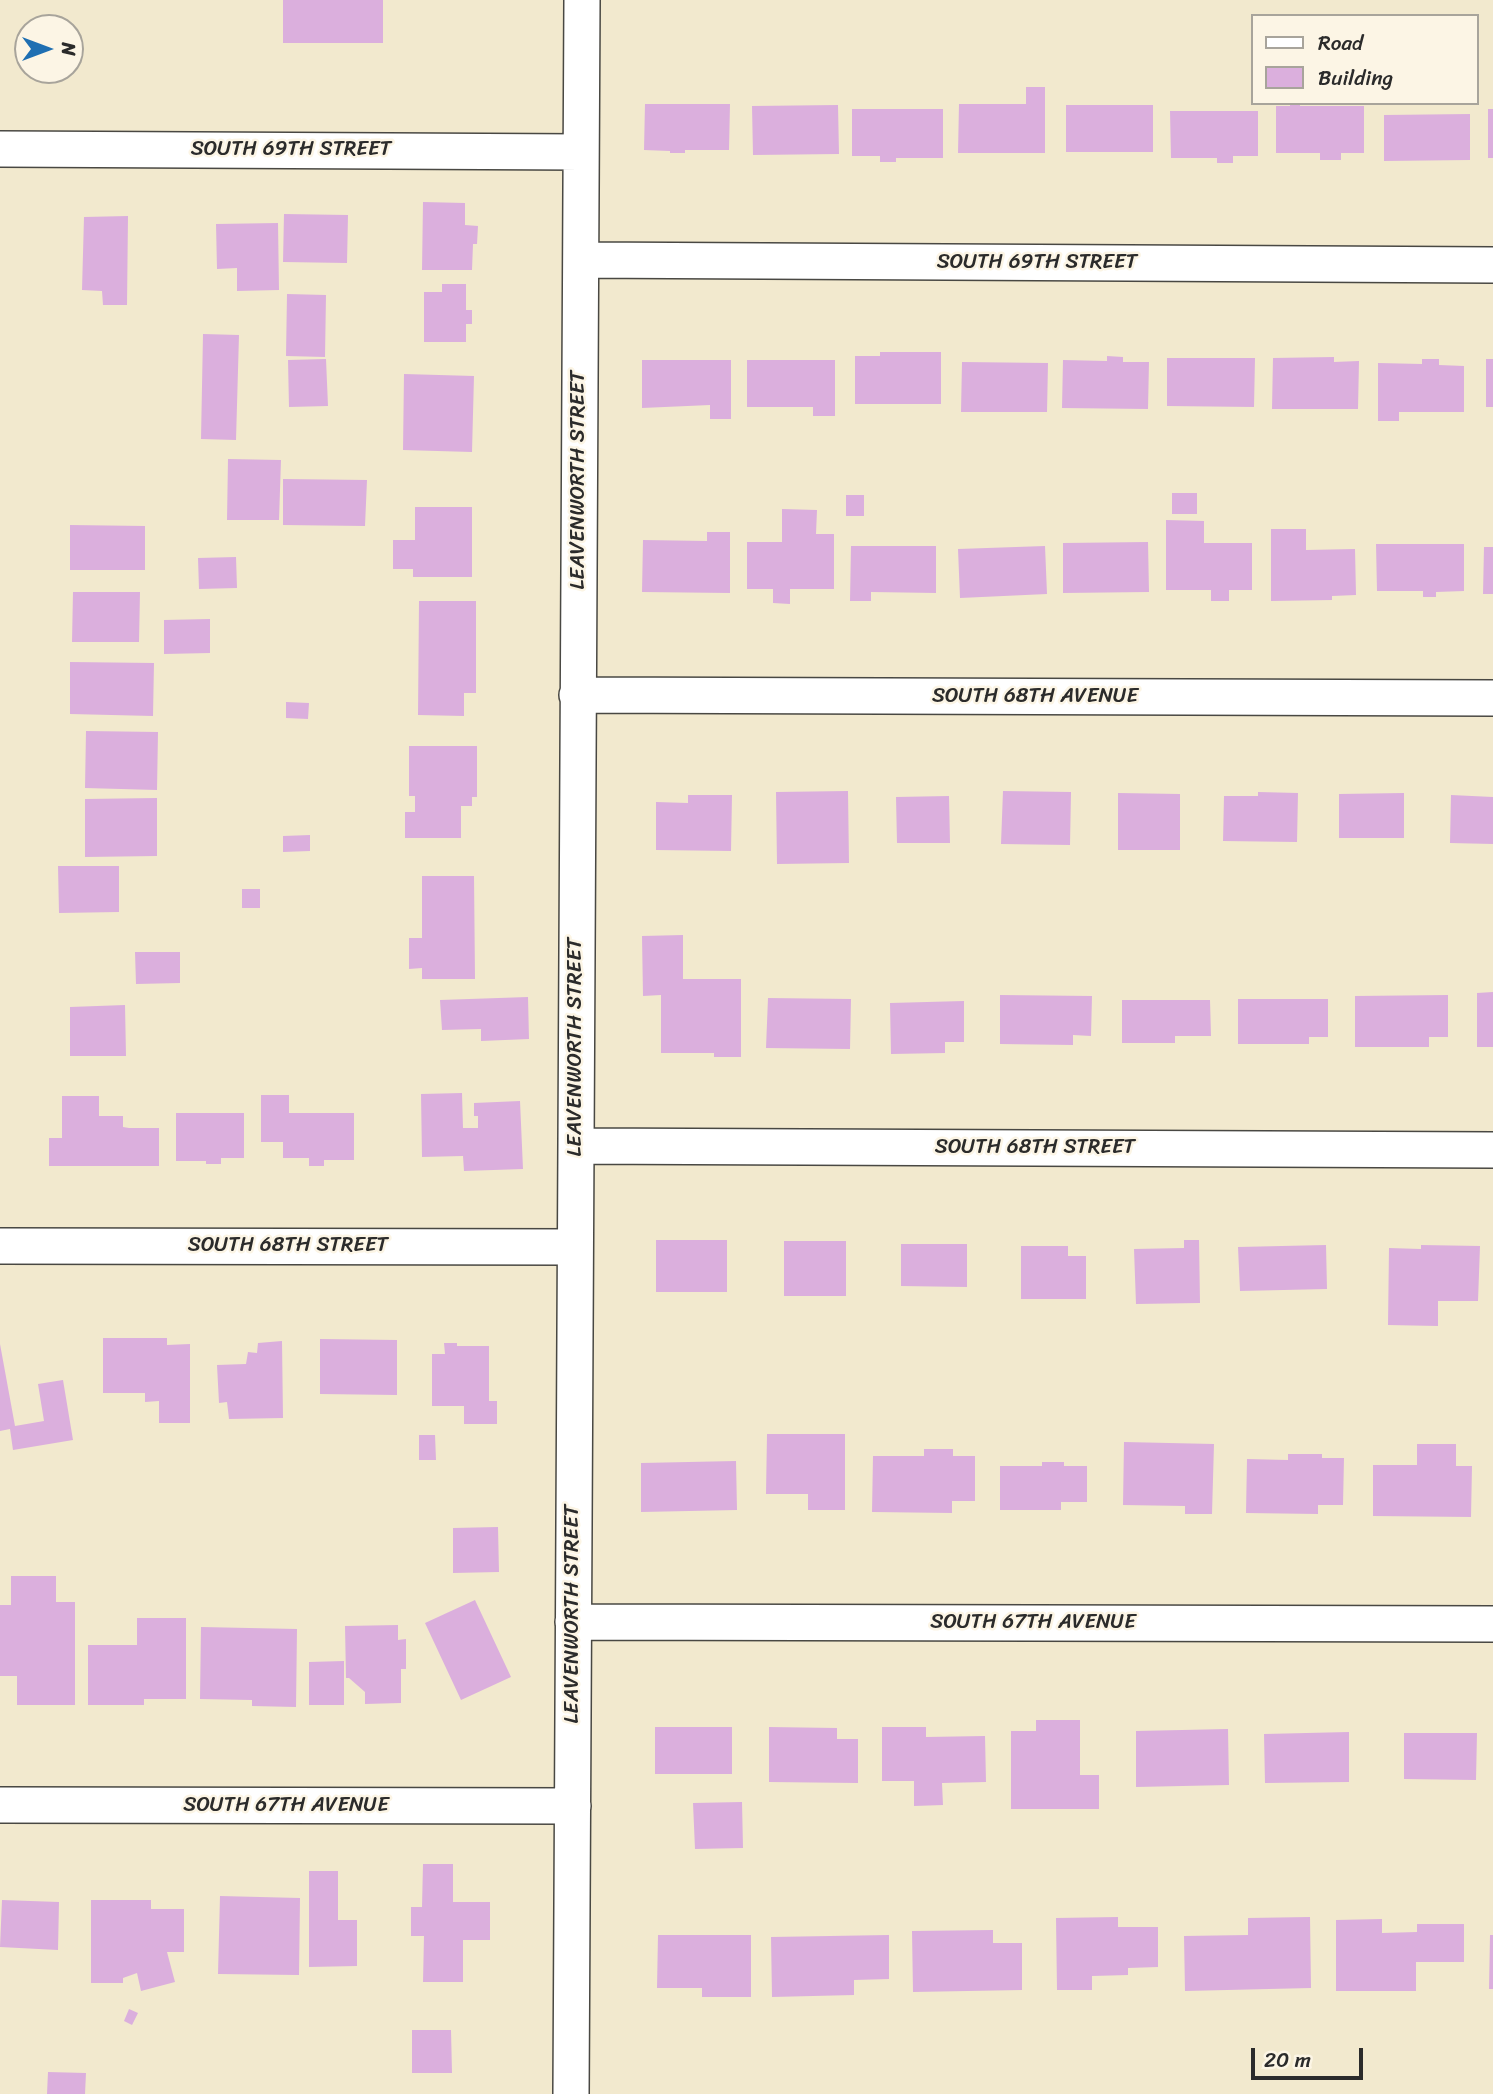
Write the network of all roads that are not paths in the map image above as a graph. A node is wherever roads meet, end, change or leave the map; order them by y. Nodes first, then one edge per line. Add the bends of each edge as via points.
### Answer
1 (582, 0) edge
2 (0, 149) edge
3 (581, 152) junction
4 (581, 260) junction
5 (1493, 265) edge
6 (577, 695) junction
7 (1493, 698) edge
8 (576, 1146) junction
9 (1493, 1150) edge
10 (0, 1246) edge
11 (575, 1247) junction
12 (573, 1622) junction
13 (1493, 1624) edge
14 (0, 1805) edge
15 (573, 1806) junction
16 (571, 2094) edge

1 - 3 street, LEAVENWORTH STREET
2 - 3 street, SOUTH 69TH STREET
3 - 4 street, LEAVENWORTH STREET
4 - 5 street, SOUTH 69TH STREET
4 - 6 street, LEAVENWORTH STREET
6 - 7 street, SOUTH 68TH AVENUE
6 - 8 street, LEAVENWORTH STREET
8 - 9 street, SOUTH 68TH STREET
8 - 11 street, LEAVENWORTH STREET
10 - 11 street, SOUTH 68TH STREET
11 - 12 street, LEAVENWORTH STREET
12 - 13 street, SOUTH 67TH AVENUE
12 - 15 street, LEAVENWORTH STREET
14 - 15 street, SOUTH 67TH AVENUE
15 - 16 street, LEAVENWORTH STREET

